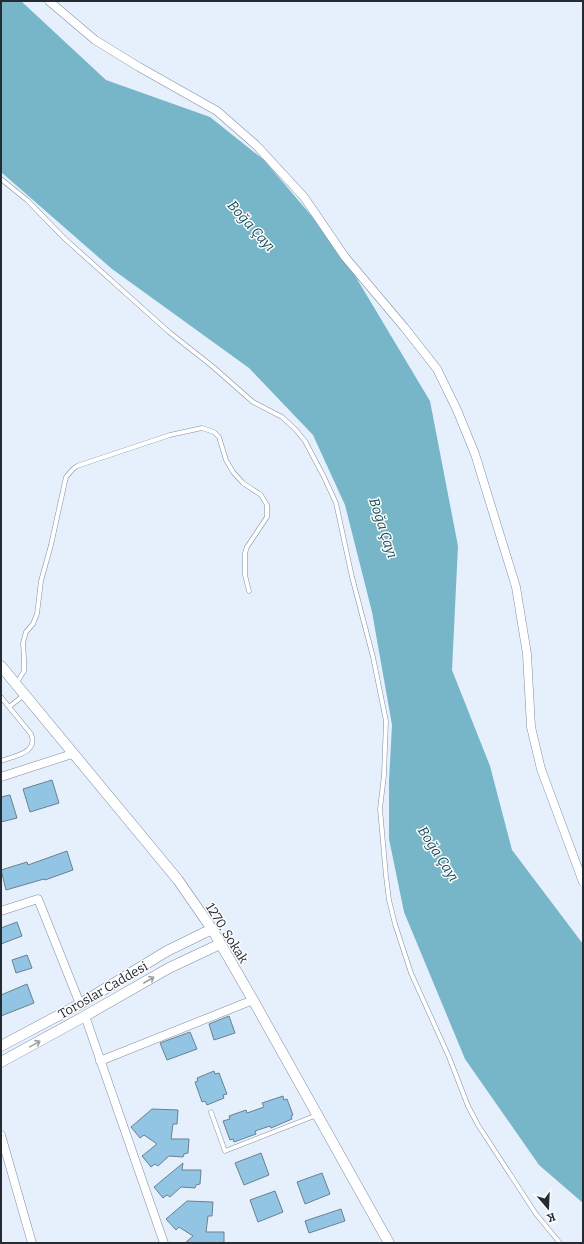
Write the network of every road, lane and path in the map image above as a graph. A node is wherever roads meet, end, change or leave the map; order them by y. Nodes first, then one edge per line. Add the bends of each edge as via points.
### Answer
1 (48, 1) edge
2 (1, 179) edge
3 (249, 591) dead end
4 (1, 666) edge
5 (16, 684) junction
6 (24, 694) junction
7 (1, 697) edge
8 (9, 707) junction
9 (72, 754) junction
10 (1, 761) edge
11 (1, 777) edge
12 (583, 882) edge
13 (1, 911) edge
14 (212, 929) junction
15 (220, 944) junction
16 (253, 1000) junction
17 (80, 1004) junction
18 (84, 1016) junction
19 (1, 1046) edge
20 (100, 1061) junction
21 (1, 1062) edge
22 (211, 1112) dead end
23 (318, 1115) junction
24 (1, 1135) edge
25 (32, 1243) edge
26 (164, 1243) edge
27 (389, 1243) edge
28 (560, 1243) edge

1 - 12 street via 95,40 217,111 256,145 304,197 345,258 437,369 475,454 516,587 527,654 531,727 541,769
2 - 28 lane via 169,332 253,402 282,417 305,441 324,477 336,503 386,722 380,809 389,900 395,924 411,973 468,1106 536,1214
3 - 5 lane via 245,575 245,553 266,517 267,505 261,495 243,483 233,472 226,460 219,437 214,432 206,428 197,428 77,466 66,477 41,581 37,614 24,638 24,671
4 - 5 street, 1270. Sokak
5 - 6 street, 1270. Sokak
6 - 8 lane
6 - 9 street, 1270. Sokak
7 - 8 lane
8 - 10 lane via 31,734 32,744 25,753
9 - 11 street
9 - 14 street, 1270. Sokak via 178,880
13 - 17 street via 38,900
14 - 15 street, 1270. Sokak
14 - 17 street, Toroslar Caddesi via 167,951
15 - 16 street, 1270. Sokak
18 -> 15 street, Toroslar Caddesi via 169,968
16 - 20 street
16 - 23 street, 1270. Sokak
17 - 19 street, Toroslar Caddesi
18 - 20 street
21 -> 18 street, Toroslar Caddesi
20 - 26 street
22 - 23 lane via 225,1151
23 - 27 street, 1270. Sokak
24 - 25 street

